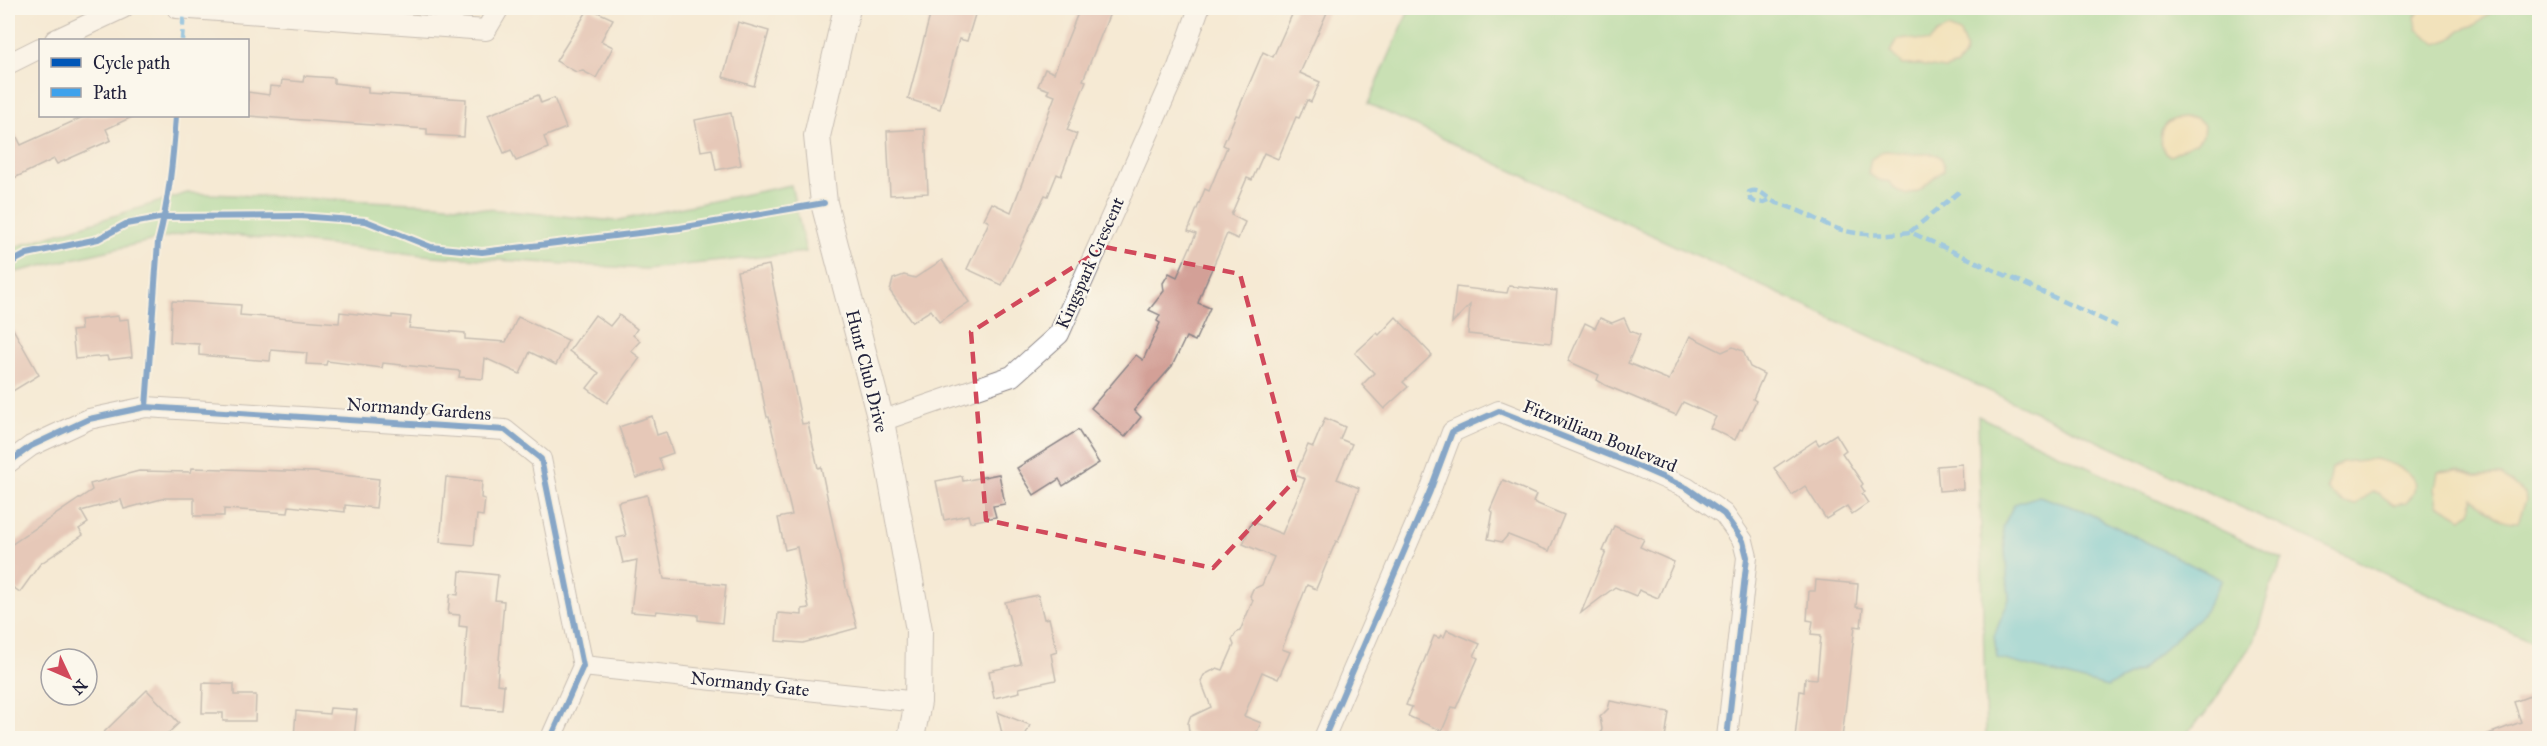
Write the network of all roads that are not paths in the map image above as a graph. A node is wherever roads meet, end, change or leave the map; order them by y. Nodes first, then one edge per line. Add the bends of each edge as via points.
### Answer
1 (123, 8) edge
2 (177, 8) edge
3 (499, 8) edge
4 (847, 8) edge
5 (1199, 8) edge
6 (57, 39) edge
7 (39, 48) edge
8 (8, 64) edge
9 (881, 421) junction
10 (8, 463) edge
11 (583, 666) junction
12 (918, 702) junction
13 (551, 738) edge
14 (911, 738) edge
15 (1324, 738) edge
16 (1727, 738) edge

1 - 6 street
2 - 3 street via 486,30
4 - 9 street, Hunt Club Drive via 817,136 825,203
5 - 9 street, Kingspark Crescent via 1178,68 1059,334 1012,376
7 - 8 street
9 - 12 street, Hunt Club Drive via 919,630
10 - 11 street, Normandy Gardens via 32,446 88,419 146,407 505,430 541,459
11 - 12 street, Normandy Gate
11 - 13 street
12 - 14 street, Hunt Club Drive
15 - 16 street, Fitzwilliam Boulevard via 1452,432 1499,411 1687,488 1724,514 1737,532 1747,557

